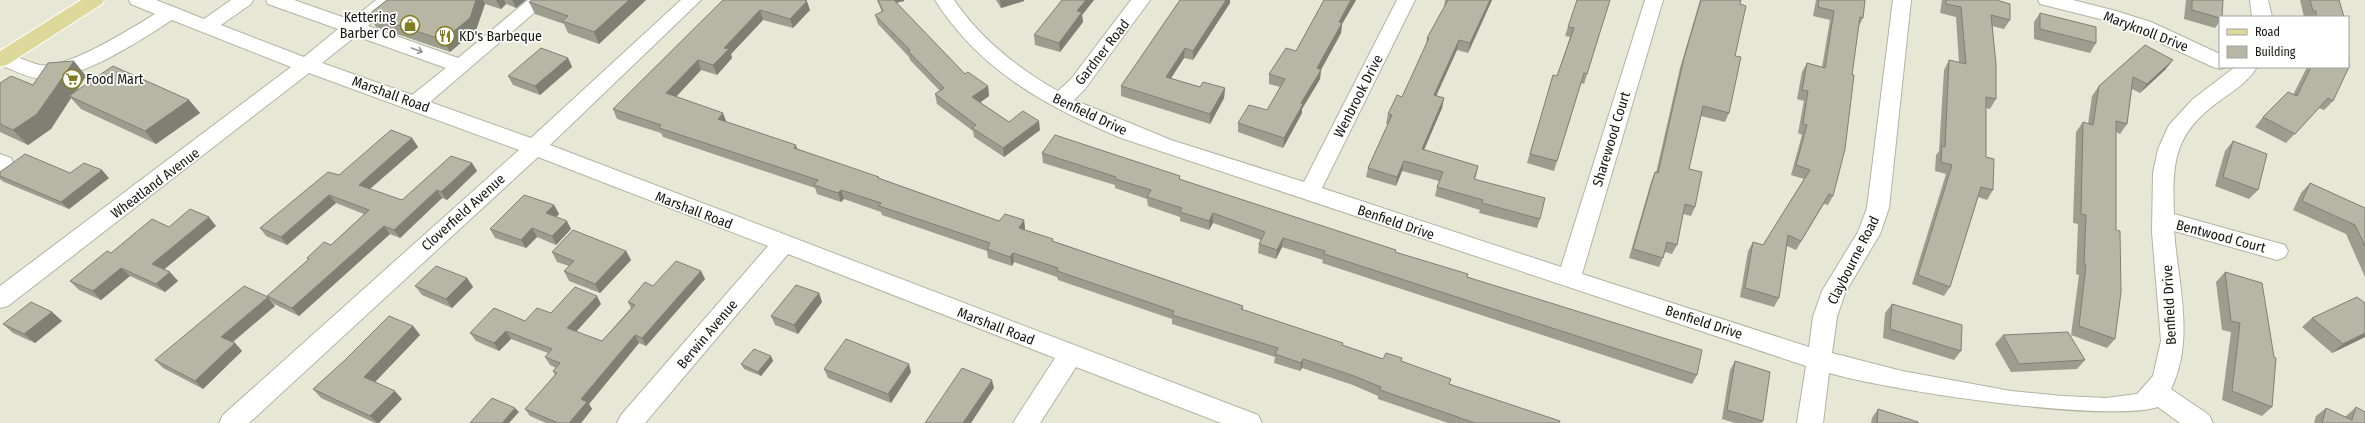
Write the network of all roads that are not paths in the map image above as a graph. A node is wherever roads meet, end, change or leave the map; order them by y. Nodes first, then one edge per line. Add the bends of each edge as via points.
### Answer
1 (95, 0) edge
2 (138, 0) edge
3 (244, 0) edge
4 (275, 0) edge
5 (388, 0) edge
6 (540, 0) edge
7 (692, 0) edge
8 (944, 0) edge
9 (1141, 0) edge
10 (1406, 0) edge
11 (1654, 0) edge
12 (1902, 0) edge
13 (2047, 0) edge
14 (2259, 0) edge
15 (171, 12) junction
16 (2262, 16) edge
17 (207, 26) junction
18 (354, 27) junction
19 (1, 59) edge
20 (2219, 62) edge
21 (307, 64) junction
22 (461, 66) junction
23 (2240, 69) edge
24 (1061, 101) junction
25 (416, 103) junction
26 (534, 148) junction
27 (1309, 193) junction
28 (2164, 220) junction
29 (783, 244) junction
30 (2278, 251) dead end
31 (1569, 278) junction
32 (0, 299) edge
33 (1071, 354) junction
34 (1818, 362) junction
35 (2156, 392) junction
36 (232, 423) edge
37 (630, 423) edge
38 (1026, 423) edge
39 (1248, 423) edge
40 (1810, 423) edge
41 (2200, 423) edge

1 - 19 main road
2 - 15 street, Marshall Road
3 - 17 street
4 - 18 street
5 - 18 street, Wheatland Avenue
6 - 22 street
7 - 26 street, Cloverfield Avenue
8 - 24 street, Benfield Drive via 986,50 1031,85
9 - 24 street, Gardner Road via 1078,84
10 - 27 street, Wenbrook Drive
11 - 31 street, Sharewood Court
12 - 34 street, Claybourne Road via 1878,208 1869,234 1834,291 1825,317
13 - 20 street, Maryknoll Drive via 2144,27
14 - 16 street
15 - 17 street, Marshall Road
15 - 19 street via 113,49 59,70 40,72
17 - 21 street, Marshall Road
18 - 21 street, Wheatland Avenue
18 -> 22 street
21 - 25 street, Marshall Road
21 - 32 street, Wheatland Avenue via 181,163
22 - 25 street
23 - 28 street, Benfield Drive via 2193,110 2176,129 2168,146 2162,178
24 - 27 street, Benfield Drive via 1132,134
25 - 26 street, Marshall Road
26 - 29 street, Marshall Road
26 - 36 street, Cloverfield Avenue
27 - 31 street, Benfield Drive
28 - 30 street, Bentwood Court
28 - 35 street, Benfield Drive via 2173,341 2170,365
29 - 33 street, Marshall Road
29 - 37 street, Berwin Avenue
31 - 34 street, Benfield Drive via 1768,343
33 - 38 street
33 - 39 street, Marshall Road
34 - 35 street, Benfield Drive via 1916,392 1971,405 2064,419 2098,418 2121,413 2143,403
34 - 40 street, Claybourne Road
35 - 41 street

